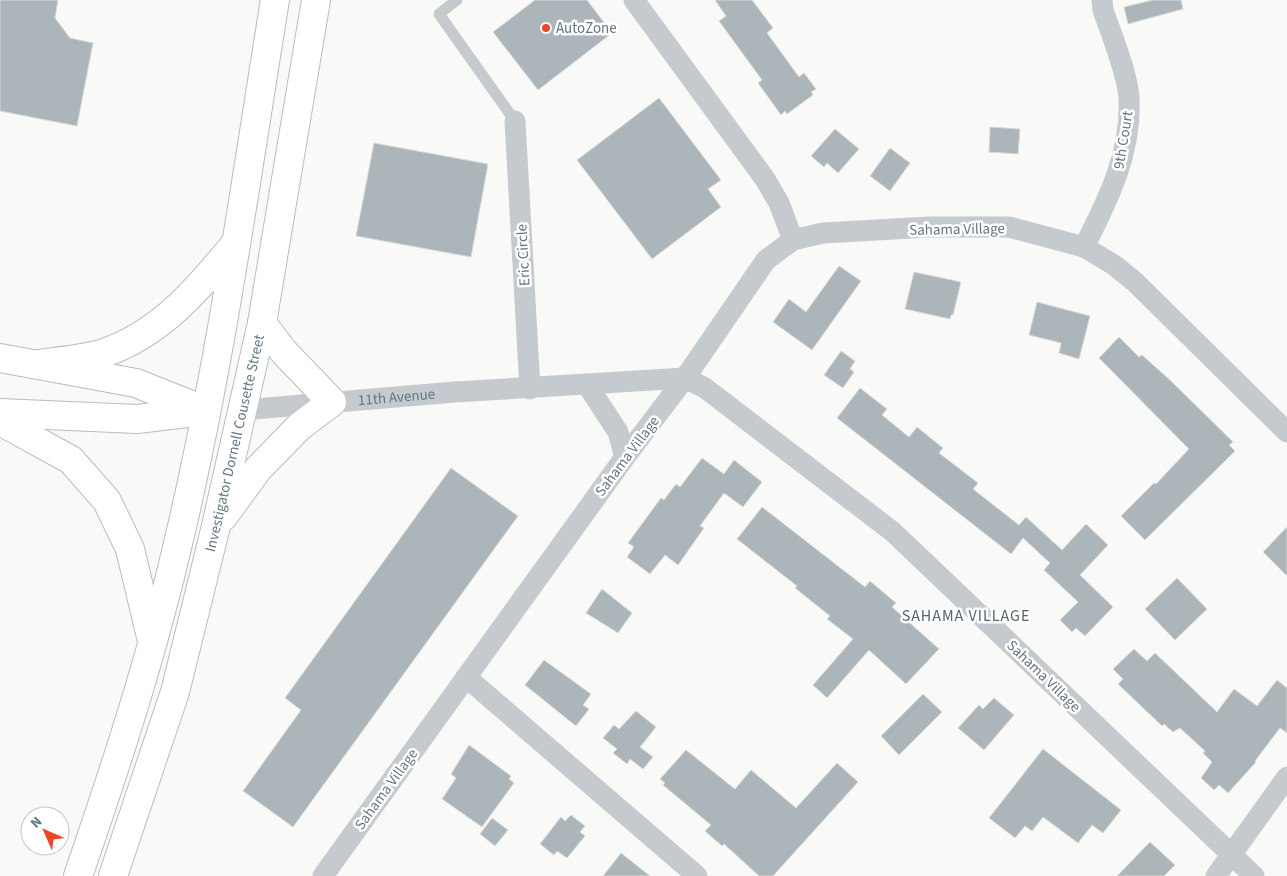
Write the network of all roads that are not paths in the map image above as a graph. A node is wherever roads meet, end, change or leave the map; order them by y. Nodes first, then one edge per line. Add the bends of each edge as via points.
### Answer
1 (276, 0) edge
2 (316, 0) edge
3 (457, 0) edge
4 (634, 0) edge
5 (1102, 0) edge
6 (515, 121) joint
7 (793, 240) junction
8 (236, 243) junction
9 (1084, 247) junction
10 (262, 323) junction
11 (0, 358) edge
12 (40, 364) junction
13 (686, 378) junction
14 (588, 386) junction
15 (530, 389) junction
16 (332, 402) junction
17 (242, 410) junction
18 (206, 411) junction
19 (0, 413) edge
20 (0, 421) edge
21 (1287, 432) edge
22 (625, 457) junction
23 (216, 526) junction
24 (152, 641) junction
25 (466, 677) junction
26 (1287, 777) edge
27 (1231, 855) junction
28 (78, 876) edge
29 (112, 876) edge
30 (323, 876) edge
31 (697, 876) edge
32 (1216, 876) edge
33 (1254, 876) edge

1 - 8 main road
2 - 10 main road, Investigator Dornell Cousette Street
3 - 6 lane via 439,14
4 - 7 street via 765,179 779,203
5 - 9 street, 9th Court via 1129,96 1128,123 1118,175
6 - 15 street, Eric Circle
7 - 9 street, Sahama Village via 823,233 982,226 1009,227
7 - 13 street, Sahama Village via 766,260
8 - 12 main road via 200,287 142,336 100,354
8 - 18 main road
9 - 21 street, Sahama Village via 1135,282
10 - 16 main road via 284,352
10 - 17 main road, Investigator Dornell Cousette Street
11 - 12 main road
12 - 18 main road via 136,383
13 - 14 street, 11th Avenue
13 - 22 street, Sahama Village
13 - 27 street, Sahama Village via 705,388 893,532
14 - 15 street, 11th Avenue
14 - 22 street via 618,432
15 - 16 street, 11th Avenue
16 - 17 street, 11th Avenue
16 - 23 main road via 258,469
17 - 18 main road, 11th Avenue
17 - 23 main road, Investigator Dornell Cousette Street
18 - 19 main road, 11th Avenue via 137,419
18 - 24 main road via 176,552
20 - 24 main road via 70,460 107,501 130,549
22 - 25 street, Sahama Village
23 - 29 main road, Investigator Dornell Cousette Street via 175,692
24 - 28 main road via 140,690
25 - 30 street, Sahama Village
25 - 31 street
26 - 27 street
27 - 32 street
27 - 33 street

